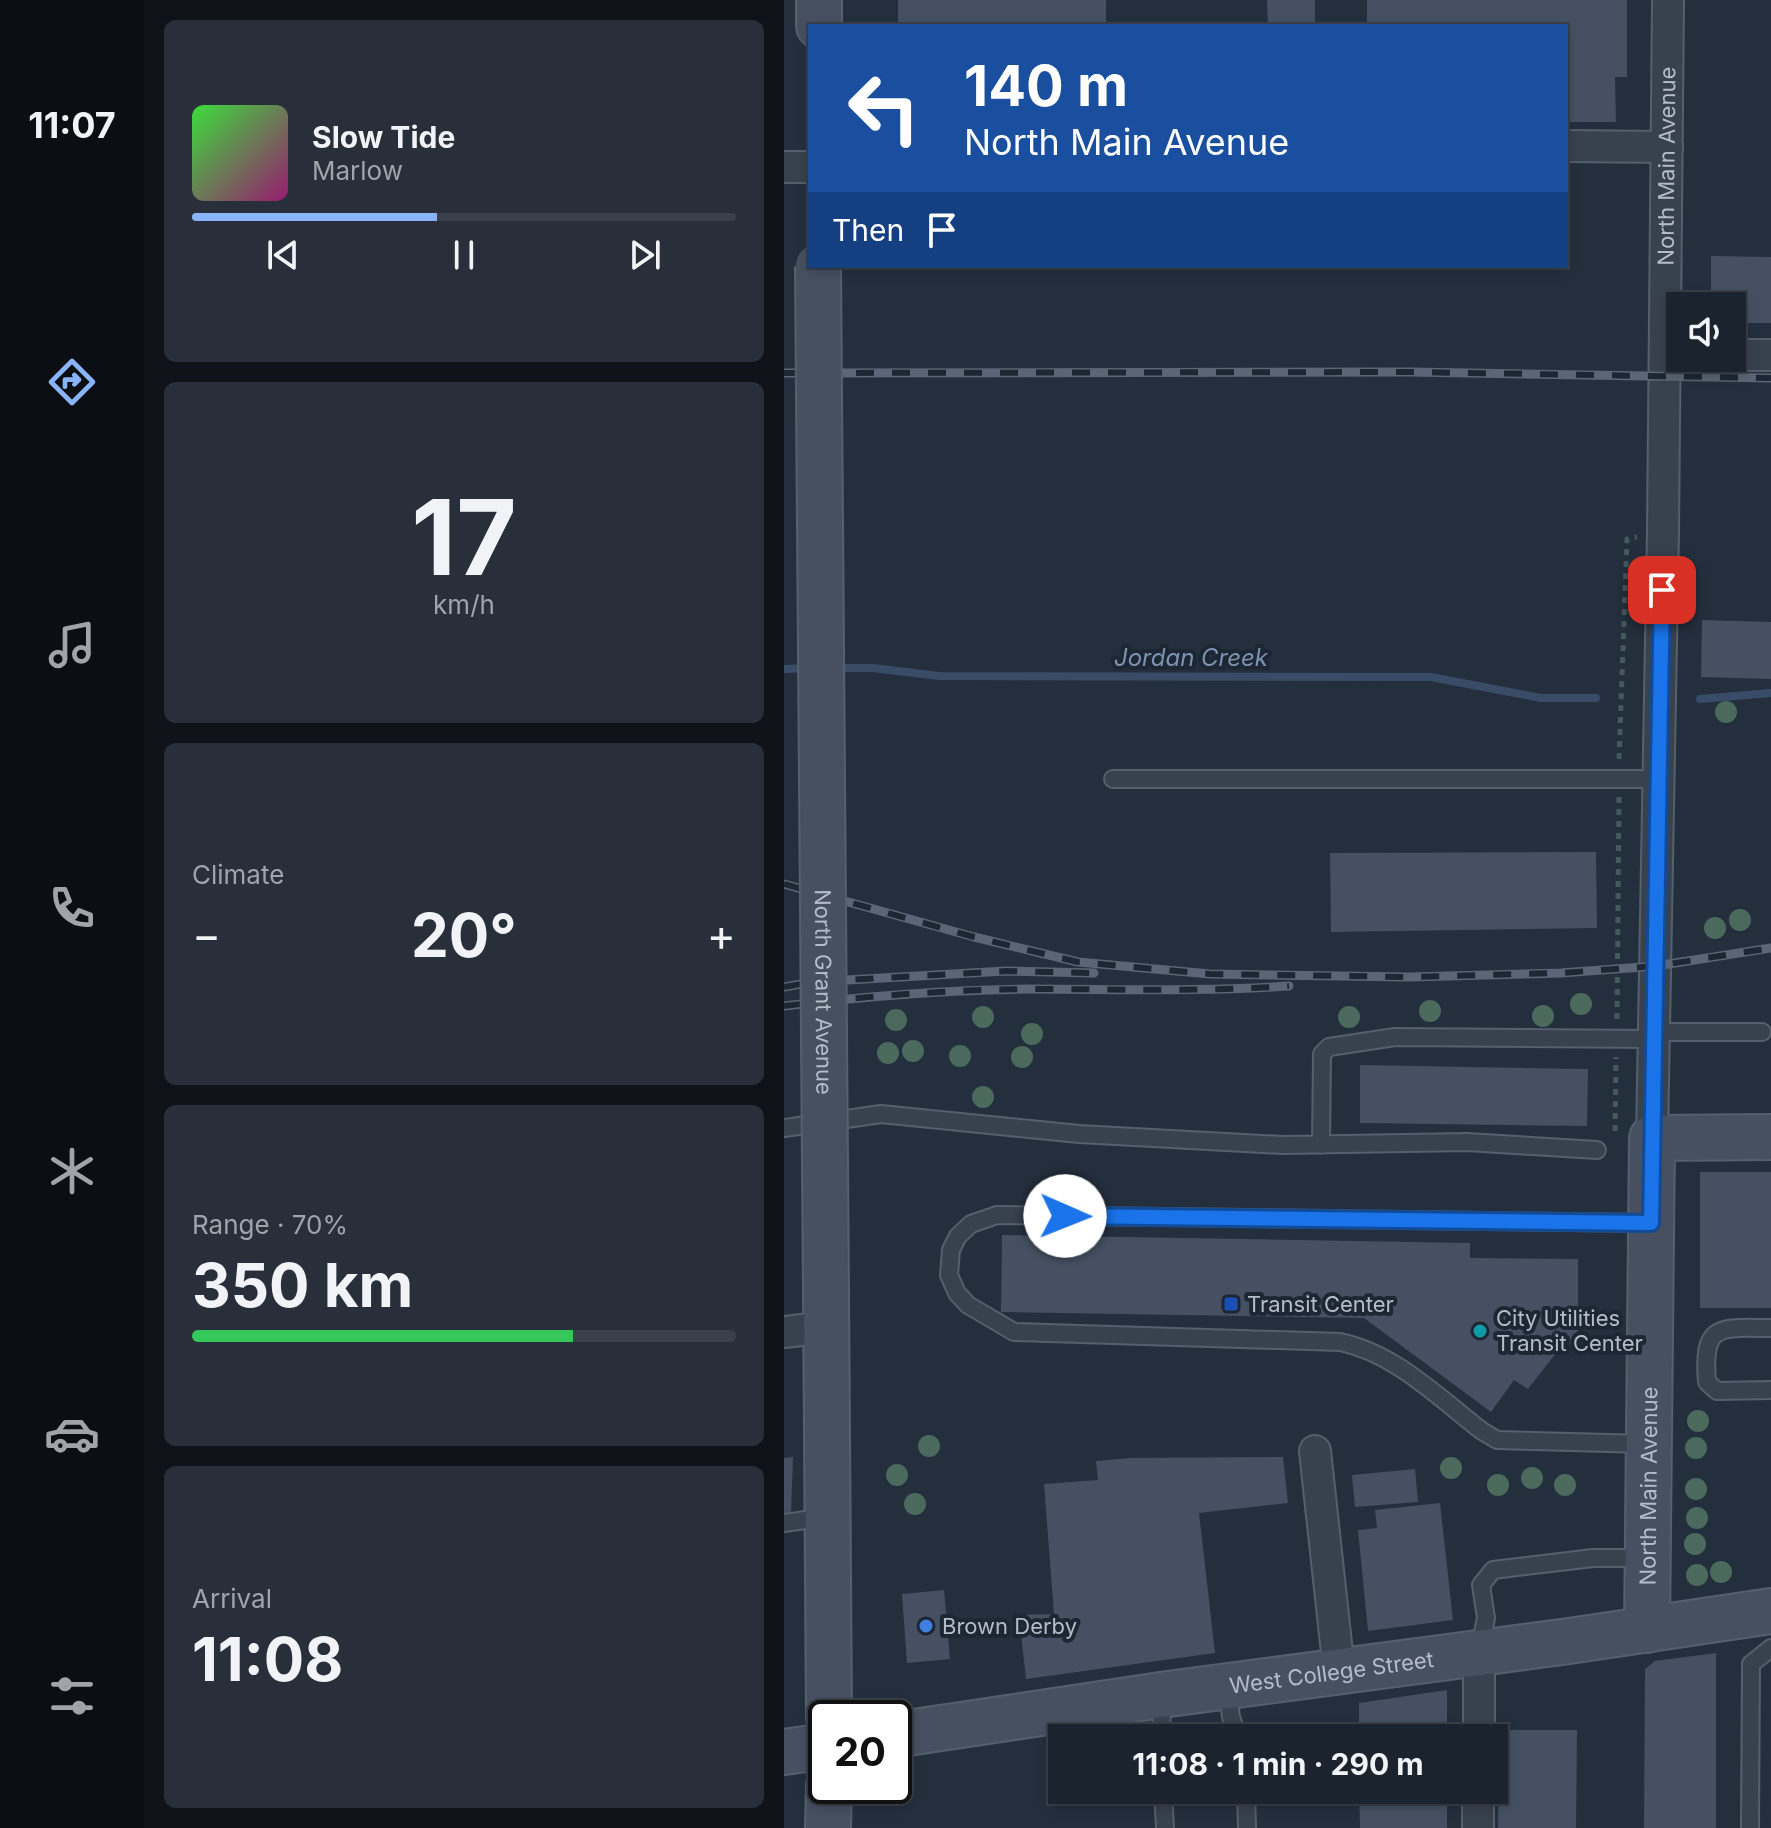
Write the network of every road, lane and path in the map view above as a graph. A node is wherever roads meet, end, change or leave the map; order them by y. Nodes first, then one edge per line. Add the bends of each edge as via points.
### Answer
1 (819, 0) edge
2 (1668, 0) edge
3 (819, 24) edge
4 (1568, 146) edge
5 (1667, 147) junction
6 (784, 167) edge
7 (808, 167) edge
8 (818, 268) edge
9 (1670, 292) edge
10 (1746, 355) edge
11 (1771, 355) edge
12 (1671, 372) edge
13 (1663, 531) junction
14 (1113, 779) dead end
15 (1619, 779) junction
16 (1659, 779) junction
17 (1762, 1032) dead end
18 (1654, 1036) junction
19 (1616, 1039) junction
20 (784, 1128) edge
21 (1634, 1136) junction
22 (1771, 1137) edge
23 (1321, 1145) junction
24 (1597, 1150) dead end
25 (1651, 1223) junction
26 (826, 1310) junction
27 (1771, 1328) edge
28 (784, 1332) edge
29 (1771, 1390) edge
30 (1649, 1444) junction
31 (1315, 1451) dead end
32 (827, 1517) junction
33 (784, 1523) edge
34 (1648, 1558) junction
35 (1769, 1629) edge
36 (1647, 1630) junction
37 (1479, 1653) junction
38 (1339, 1671) junction
39 (1227, 1686) junction
40 (1161, 1695) junction
41 (829, 1700) edge
42 (1162, 1724) edge
43 (1233, 1724) edge
44 (1479, 1724) edge
45 (912, 1732) edge
46 (808, 1749) edge
47 (784, 1752) edge
48 (829, 1804) edge
49 (1164, 1804) edge
50 (1246, 1804) edge
51 (1478, 1804) edge
52 (828, 1828) edge
53 (1165, 1828) edge
54 (1247, 1828) edge
55 (1478, 1828) edge
56 (1750, 1828) edge

1 - 3 main road
2 - 5 street, North Main Avenue
4 - 5 street
5 - 9 street, North Main Avenue
6 - 7 street
8 - 26 main road, North Grant Avenue, bridge
10 - 11 street
12 - 13 street, North Main Avenue
13 - 15 path via 1627,539
13 - 16 street, North Main Avenue
14 - 15 lane
15 - 16 lane
15 - 19 path
16 - 18 street, North Main Avenue
17 - 18 lane
18 - 19 lane
18 - 21 street, North Main Avenue
19 - 21 path
19 - 23 lane via 1395,1037 1329,1047 1322,1054
20 - 23 lane via 881,1114 1079,1134
21 - 22 main road
21 - 25 main road, North Main Avenue
23 - 24 lane via 1467,1142
25 - 30 main road, North Main Avenue
25 - 30 lane via 997,1215 963,1230 948,1266 963,1300 1014,1332 1345,1343 1368,1349 1398,1367 1497,1440
26 - 28 street
26 - 32 main road, North Grant Avenue
27 - 29 lane via 1724,1328 1711,1338 1705,1357 1707,1382 1717,1391
30 - 34 main road, North Main Avenue
31 - 38 street
32 - 33 lane
32 - 41 main road, North Grant Avenue
34 - 36 main road, North Main Avenue
34 - 37 lane via 1593,1558 1493,1570 1481,1585 1486,1618
35 - 36 main road, West College Street
35 - 56 lane via 1751,1664
36 - 37 main road, West College Street
37 - 38 main road, West College Street
37 - 44 street
38 - 39 main road, West College Street
39 - 40 main road, West College Street
39 - 43 lane
40 - 42 lane
40 - 45 main road, West College Street
46 - 47 main road
48 - 52 main road
49 - 53 lane
50 - 54 lane
51 - 55 street

